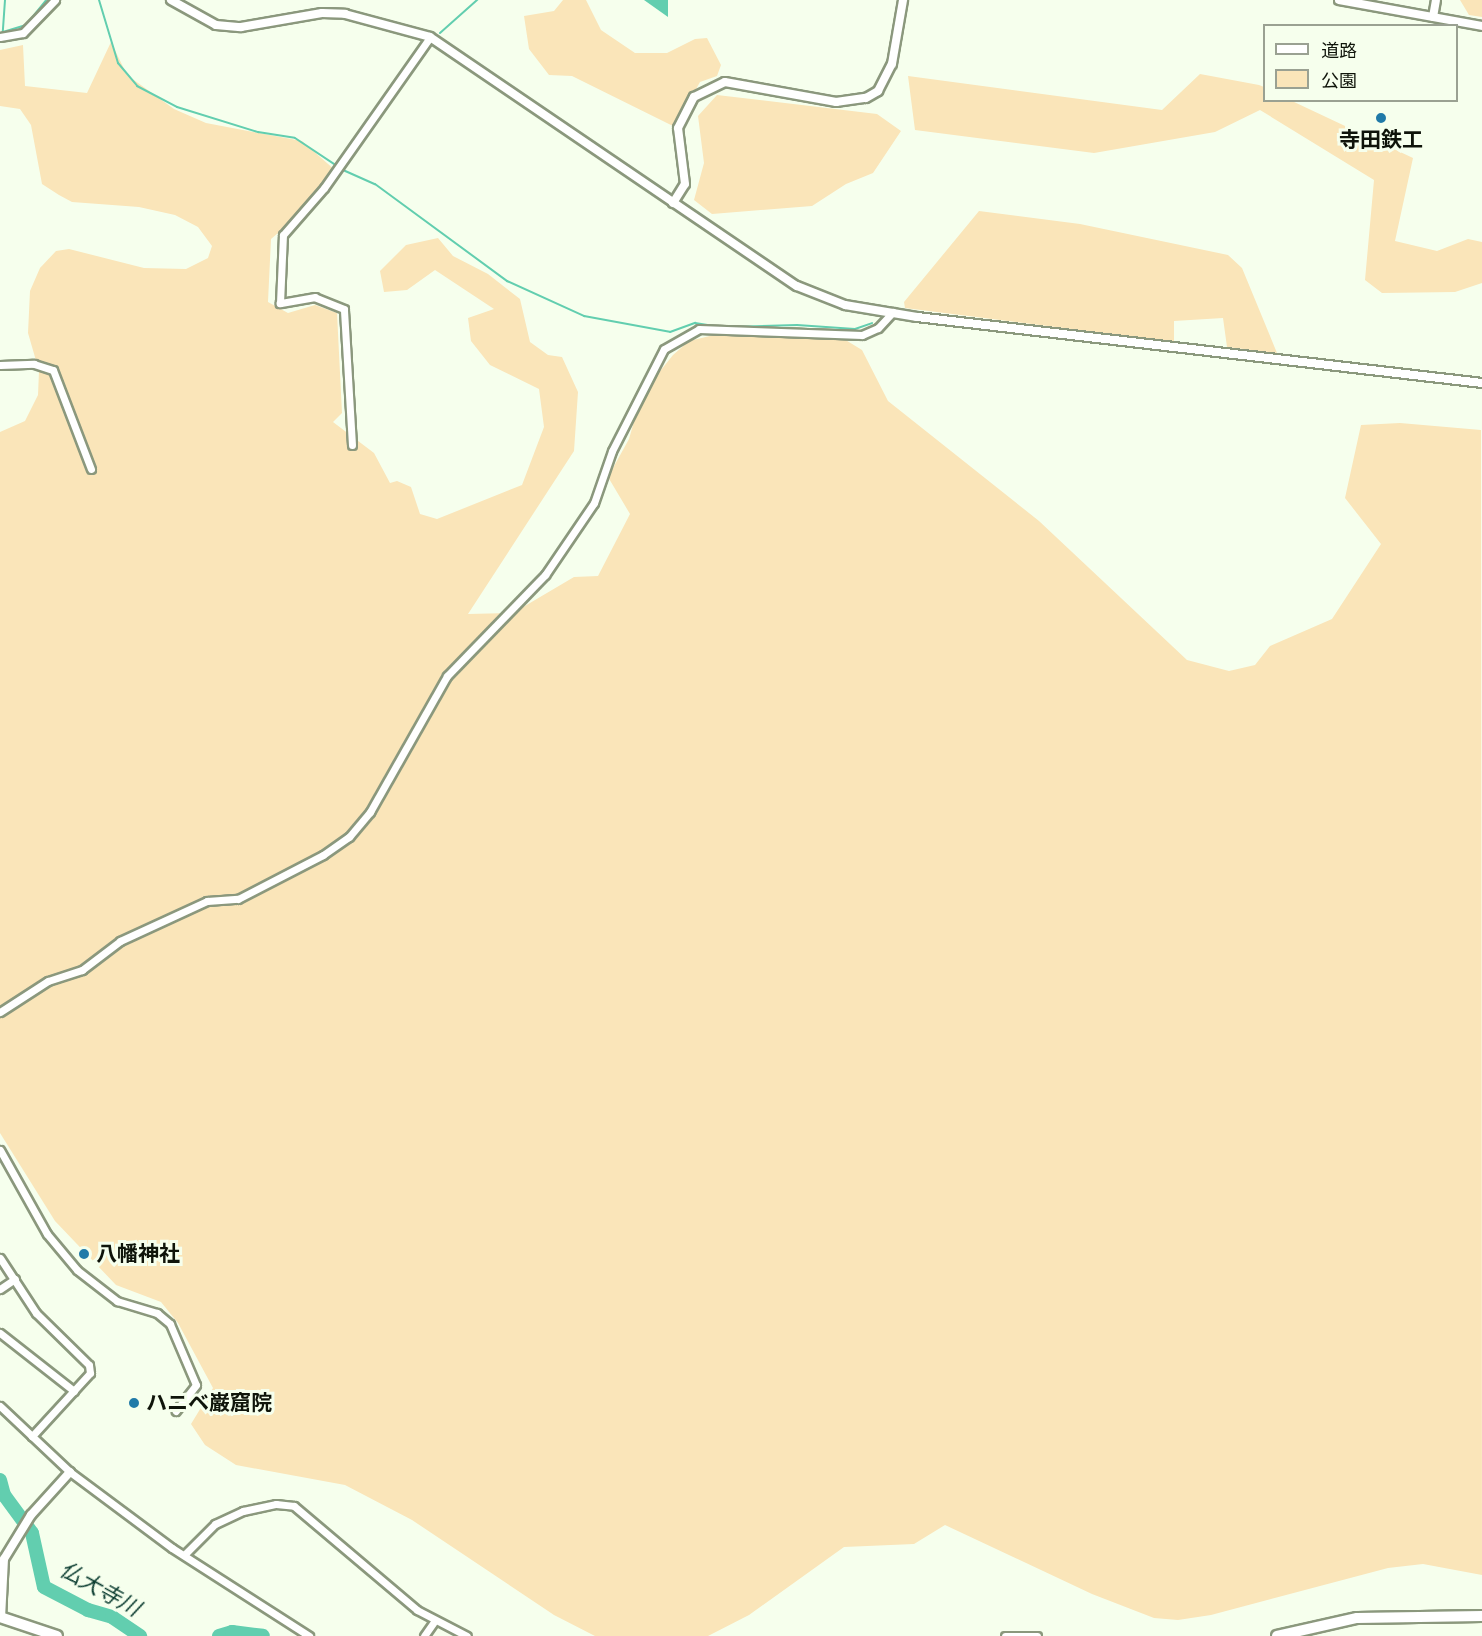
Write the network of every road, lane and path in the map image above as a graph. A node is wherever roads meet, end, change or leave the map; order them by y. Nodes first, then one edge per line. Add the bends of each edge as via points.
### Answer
1 (55, 0) edge
2 (171, 0) edge
3 (903, 0) edge
4 (1339, 0) edge
5 (1436, 0) edge
6 (1433, 16) junction
7 (1482, 26) edge
8 (430, 37) junction
9 (0, 38) edge
10 (673, 203) junction
11 (893, 312) junction
12 (0, 365) edge
13 (1482, 383) edge
14 (352, 445) dead end
15 (90, 469) dead end
16 (0, 1012) edge
17 (0, 1150) edge
18 (0, 1258) edge
19 (15, 1279) junction
20 (0, 1289) edge
21 (0, 1333) edge
22 (74, 1391) junction
23 (0, 1406) edge
24 (176, 1412) dead end
25 (32, 1436) junction
26 (70, 1472) junction
27 (184, 1556) junction
28 (2, 1557) edge
29 (1482, 1616) edge
30 (0, 1618) edge
31 (435, 1620) junction
32 (57, 1636) edge
33 (309, 1636) edge
34 (424, 1636) edge
35 (466, 1636) edge
36 (1005, 1636) edge
37 (1037, 1636) edge
38 (1277, 1636) edge

1 - 9 street via 23,33
2 - 8 street via 216,25 241,27 322,13 345,14
3 - 10 street via 890,70 878,91 866,98 836,102 725,82 694,97 678,128 685,184
4 - 6 street
5 - 6 street
6 - 7 street
8 - 10 street
8 - 14 street via 339,168 284,236 280,303 315,297 344,309
10 - 11 street via 797,286 845,305
11 - 13 street
11 - 16 street via 878,328 862,335 699,329 664,349 612,451 588,512 545,575 447,676 370,813 349,837 323,855 238,899 207,901 120,941 82,970 48,981
12 - 15 street via 34,364 53,369
17 - 24 street via 47,1234 77,1270 117,1301 157,1312 170,1324 196,1385
18 - 19 street
19 - 20 street
19 - 22 street via 36,1313 89,1365 90,1374
21 - 22 street
22 - 25 street
23 - 25 street
25 - 26 street
26 - 27 street
26 - 28 street via 31,1515
27 - 31 street via 215,1524 243,1510 288,1505 305,1513 417,1610
27 - 33 street
28 - 30 street
29 - 38 main road via 1357,1618
30 - 32 main road
31 - 34 street
31 - 35 street
36 - 37 street

